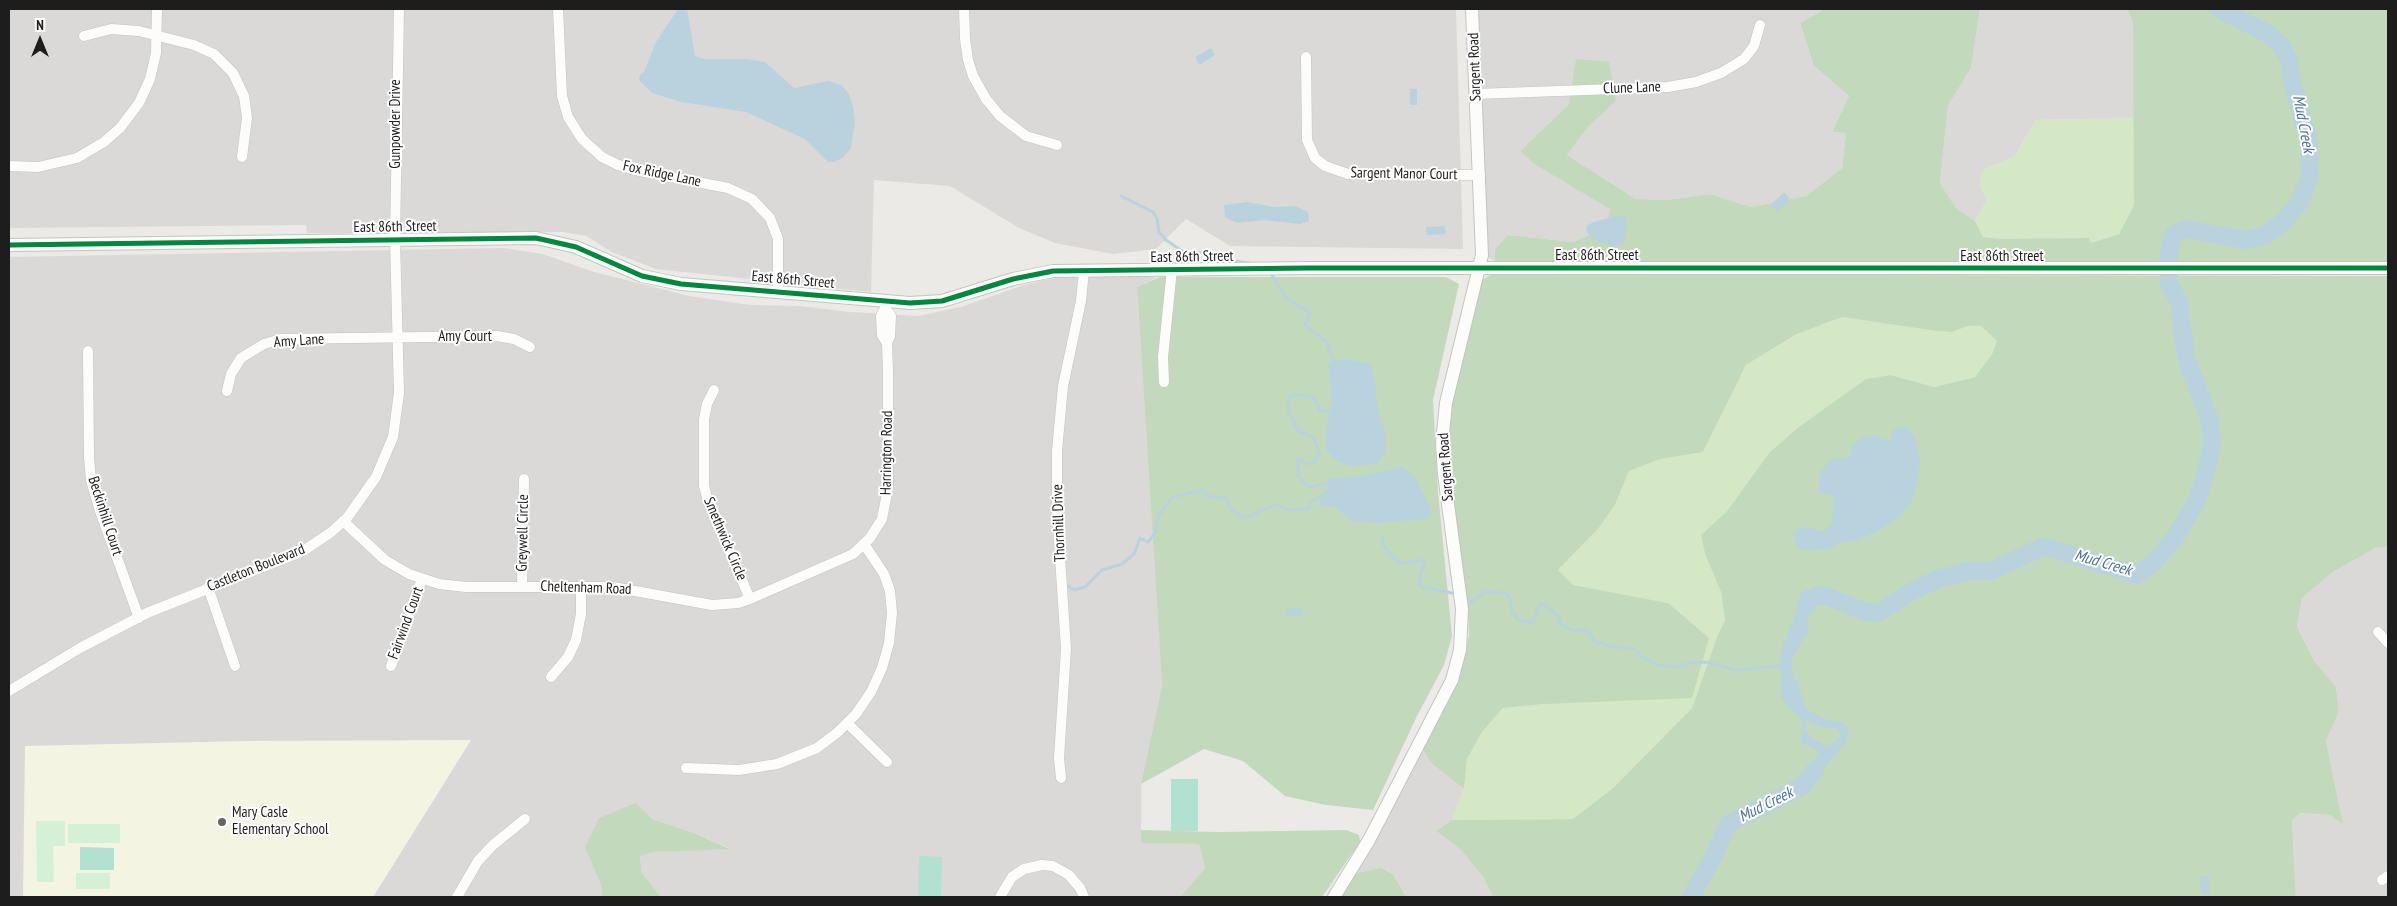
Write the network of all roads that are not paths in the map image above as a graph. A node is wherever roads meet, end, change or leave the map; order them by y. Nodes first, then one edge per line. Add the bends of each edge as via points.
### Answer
1 (157, 9) edge
2 (399, 9) edge
3 (558, 9) edge
4 (964, 9) edge
5 (1472, 9) edge
6 (1760, 25) dead end
7 (84, 36) dead end
8 (157, 36) junction
9 (1306, 57) dead end
10 (1476, 94) junction
11 (1057, 145) dead end
12 (242, 157) dead end
13 (9, 166) edge
14 (1480, 175) junction
15 (395, 239) junction
16 (9, 245) edge
17 (2388, 268) edge
18 (1478, 269) junction
19 (1084, 270) junction
20 (1172, 270) junction
21 (778, 291) junction
22 (885, 305) junction
23 (398, 337) junction
24 (530, 347) dead end
25 (88, 351) dead end
26 (1164, 382) dead end
27 (714, 390) dead end
28 (227, 391) dead end
29 (524, 479) dead end
30 (343, 520) junction
31 (864, 544) junction
32 (422, 579) junction
33 (522, 586) junction
34 (581, 586) junction
35 (208, 587) junction
36 (750, 599) junction
37 (139, 618) junction
38 (2378, 632) dead end
39 (2388, 643) edge
40 (235, 666) dead end
41 (391, 666) dead end
42 (550, 678) dead end
43 (9, 691) edge
44 (847, 723) junction
45 (887, 762) dead end
46 (686, 768) dead end
47 (1061, 778) dead end
48 (524, 819) dead end
49 (456, 897) edge
50 (1000, 897) edge
51 (1084, 897) edge
52 (1334, 897) edge

1 - 8 street
2 - 15 street, Gunpowder Drive
3 - 21 street, Fox Ridge Lane via 562,96 568,117 582,139 602,157 618,165 728,188 752,199 770,218 778,239
4 - 11 street via 967,55 984,95 1013,128 1038,141
5 - 10 street, Sargent Road
6 - 10 street, Clune Lane via 1754,46 1744,59 1721,73 1696,82 1668,87
7 - 8 street via 111,29
8 - 12 street via 206,50 233,73 246,109
8 - 13 street via 154,62 145,91 114,134 96,147 60,163 38,167
9 - 14 street, Sargent Manor Court via 1307,140 1315,158 1325,166 1348,174
10 - 14 street, Sargent Road
14 - 18 street, Sargent Road via 1482,255
15 - 16 street, East 86th Street
15 - 21 street, East 86th Street via 543,239 570,245 655,279
15 - 23 street, Castleton Boulevard
17 - 18 street, East 86th Street
18 - 20 street, East 86th Street
18 - 52 street, Sargent Road via 1442,430 1462,614 1456,668 1392,797
19 - 20 street, East 86th Street
19 - 22 street, East 86th Street via 1027,275 942,300
19 - 47 street, Thornhill Drive via 1081,301 1063,386 1057,451 1057,511 1066,649 1058,758
20 - 26 street via 1162,357
21 - 22 street, East 86th Street
22 - 31 street, Harrington Road via 891,316 887,343 888,492 882,519
23 - 24 street, Amy Court via 498,336
23 - 28 street, Amy Lane via 272,342 248,352 238,361 230,374
23 - 30 street, Castleton Boulevard via 399,402 390,445 369,489
25 - 37 street, Beckinhill Court via 91,480
27 - 36 street, Smethwick Circle via 704,419 704,486
29 - 33 street, Greywell Circle
30 - 32 street, Cheltenham Road via 385,560
30 - 35 street, Castleton Boulevard via 318,542 291,558
31 - 36 street, Cheltenham Road via 840,561
31 - 44 street via 878,562 887,583 891,604 890,634 875,685
32 - 33 street, Cheltenham Road via 466,587
32 - 41 street, Fairwind Court
33 - 34 street, Cheltenham Road
34 - 36 street, Cheltenham Road via 622,587 712,606
34 - 42 street via 581,614 576,640 568,657
35 - 37 street, Castleton Boulevard
35 - 40 street
37 - 43 street, Castleton Boulevard via 80,648
38 - 39 street
44 - 45 street
44 - 46 street via 817,748 777,764 739,770
48 - 49 street via 478,861
50 - 51 street via 1012,877 1024,869 1042,865 1053,866 1069,875

